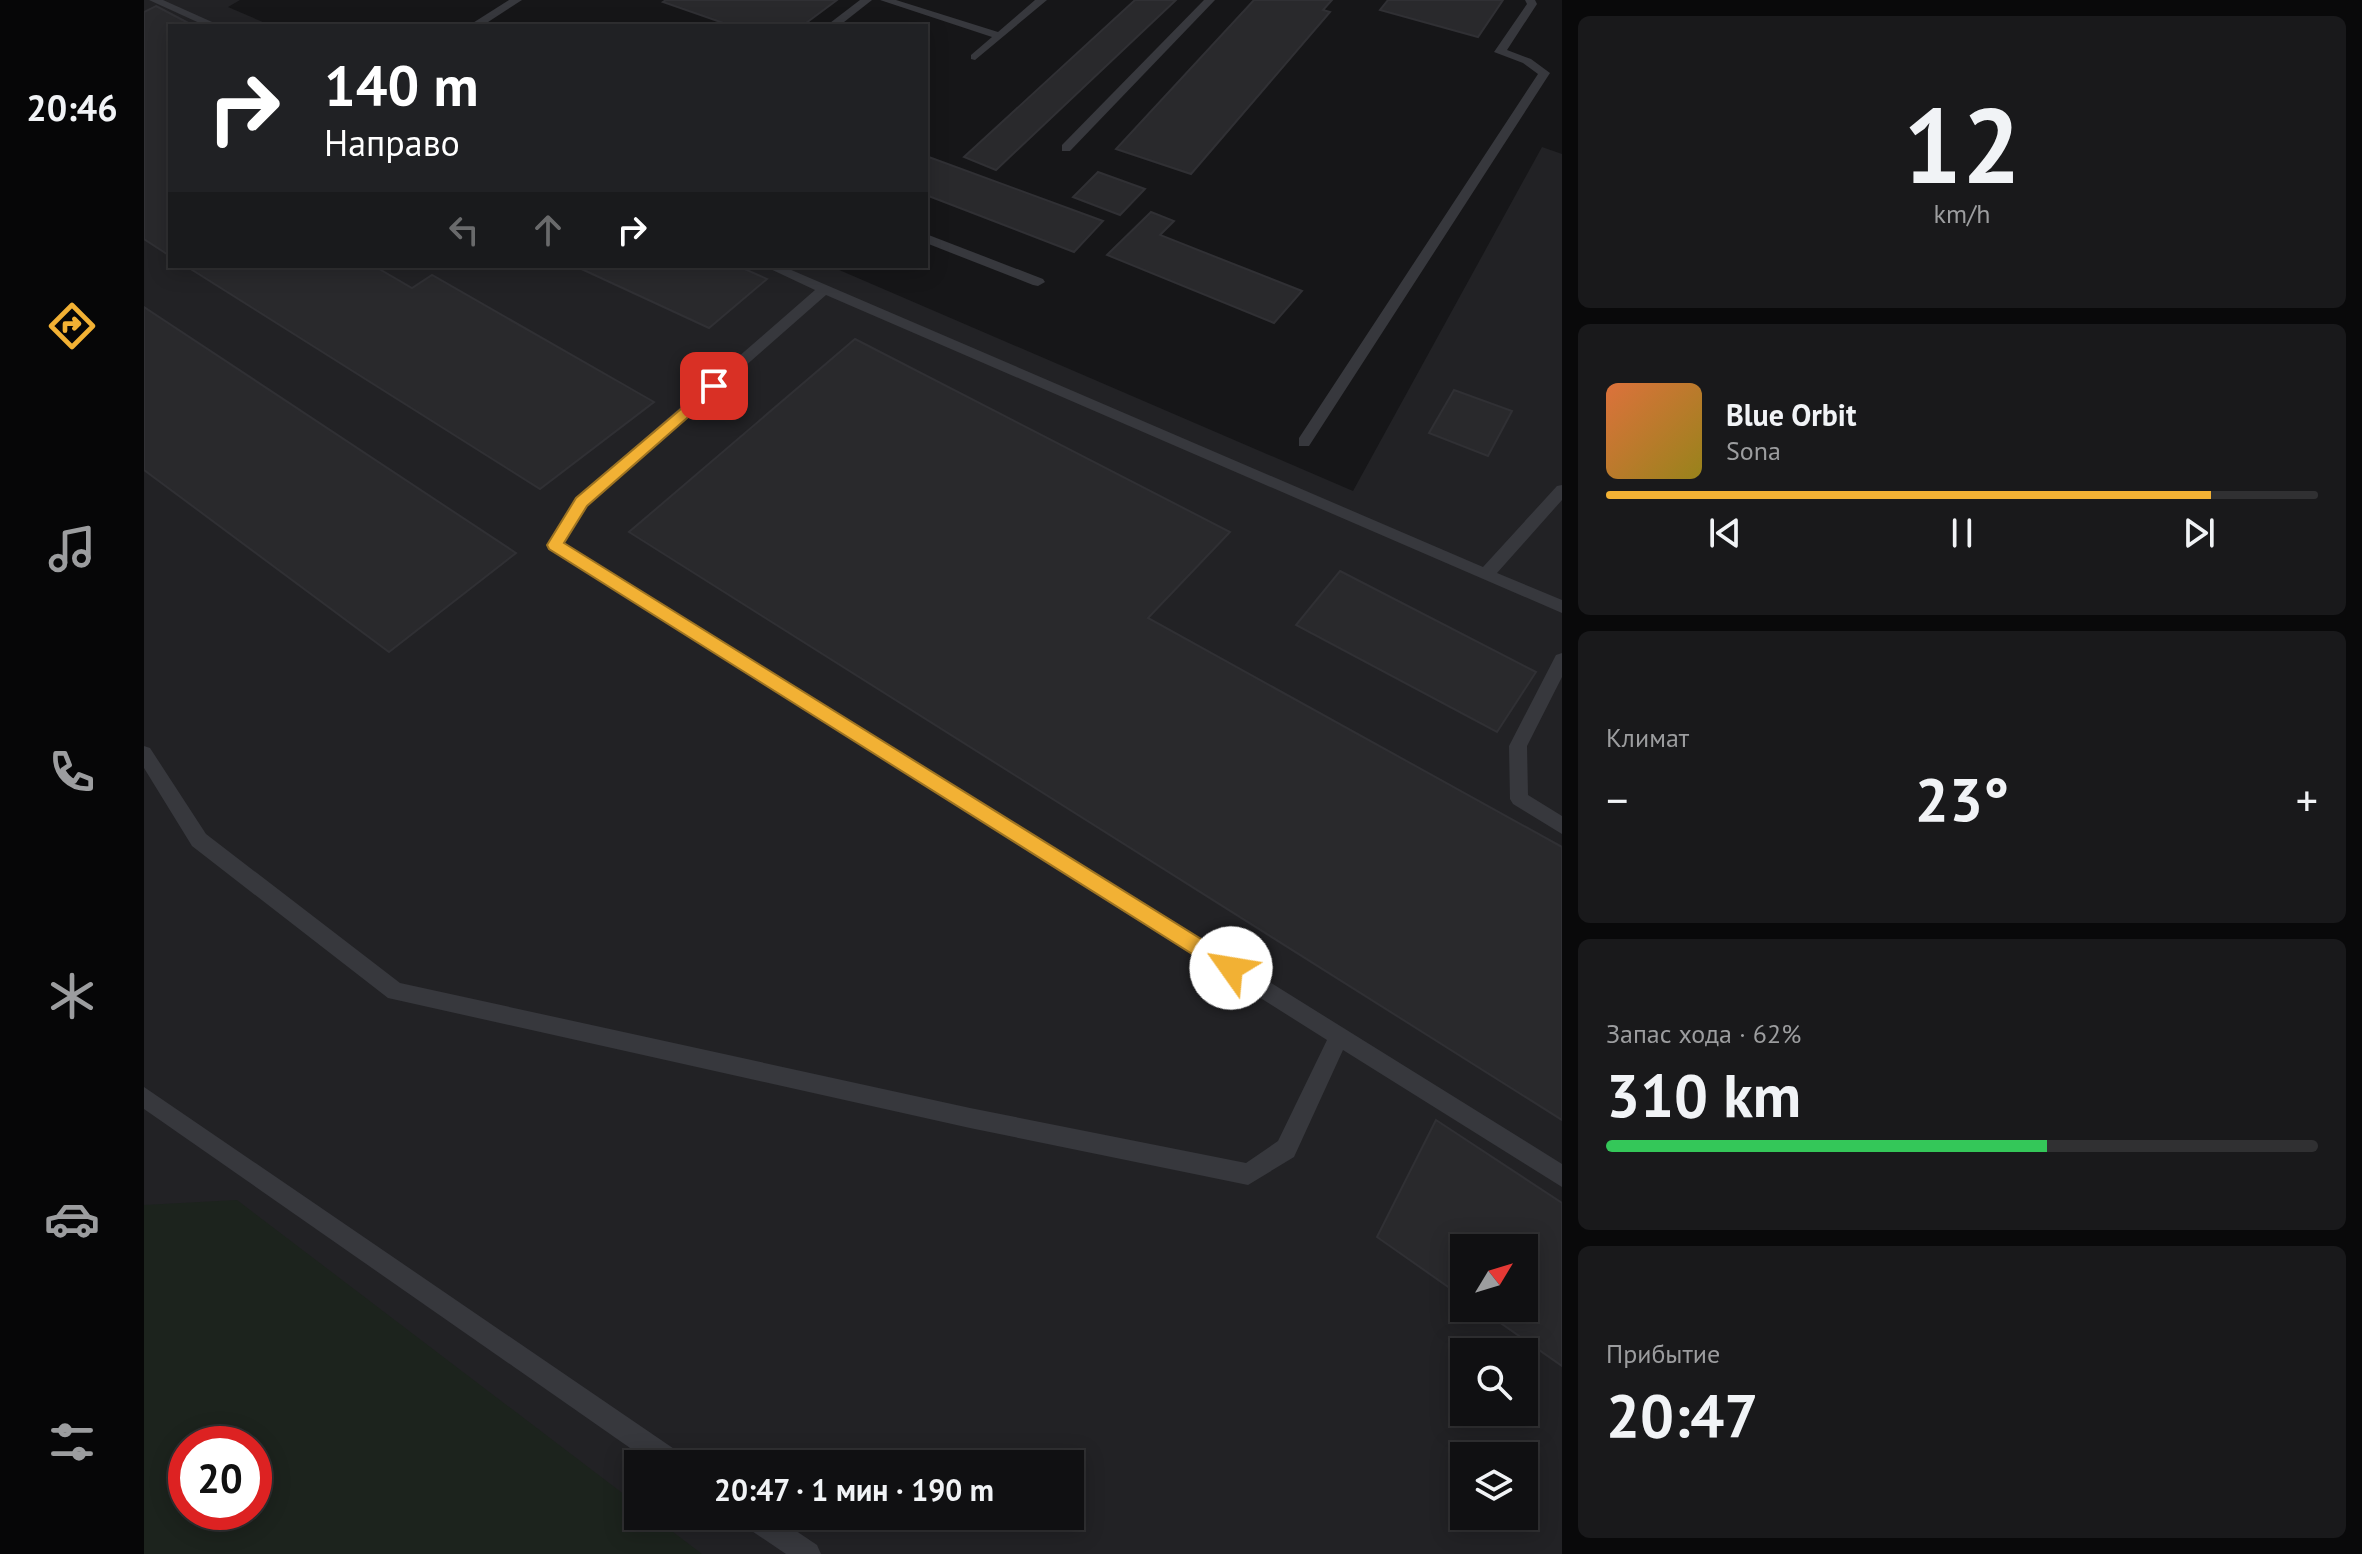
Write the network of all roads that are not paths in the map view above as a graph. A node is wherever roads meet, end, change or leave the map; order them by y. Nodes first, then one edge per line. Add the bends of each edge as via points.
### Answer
1 (154, 0) edge
2 (517, 0) edge
3 (867, 0) edge
4 (885, 0) edge
5 (1042, 0) edge
6 (1210, 0) edge
7 (1530, 0) edge
8 (210, 24) edge
9 (477, 24) edge
10 (835, 24) edge
11 (999, 36) junction
12 (975, 57) dead end
13 (1066, 148) dead end
14 (928, 239) edge
15 (776, 268) edge
16 (1038, 282) dead end
17 (825, 289) junction
18 (1304, 442) dead end
19 (1562, 490) edge
20 (1486, 575) junction
21 (1562, 607) edge
22 (1562, 660) edge
23 (144, 753) edge
24 (1562, 826) edge
25 (1339, 1036) junction
26 (144, 1097) edge
27 (1562, 1176) edge
28 (654, 1450) edge
29 (773, 1530) edge
30 (808, 1554) edge

1 - 8 lane
2 - 9 lane
3 - 10 lane
4 - 11 lane
5 - 11 lane
6 - 13 lane
7 - 18 lane via 1500,52 1544,73
11 - 12 lane
14 - 16 lane
15 - 17 lane
17 - 20 lane
17 - 25 lane via 581,502 555,545
19 - 20 lane
20 - 21 lane
22 - 24 lane via 1518,746 1519,799
23 - 25 lane via 199,840 395,991 1248,1174 1286,1149
25 - 27 lane
26 - 28 lane
29 - 30 lane

